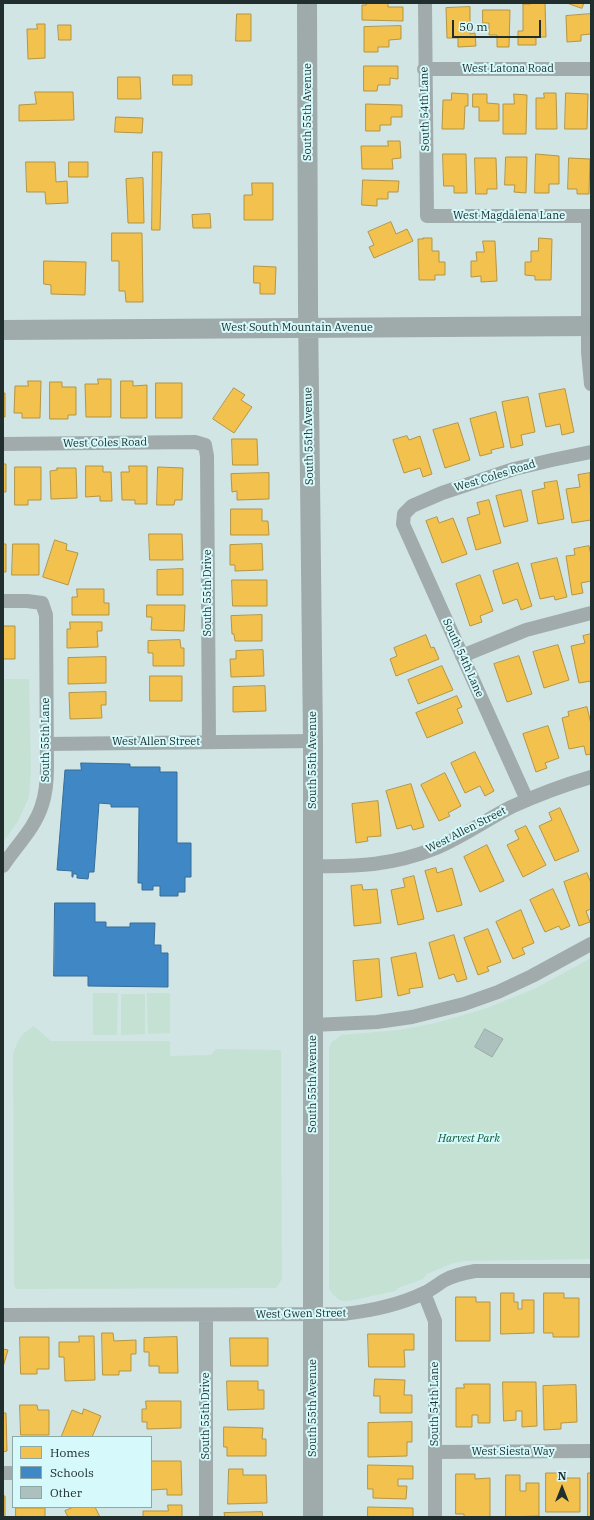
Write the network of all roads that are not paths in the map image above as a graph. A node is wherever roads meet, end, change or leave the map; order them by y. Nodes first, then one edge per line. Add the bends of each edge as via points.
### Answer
1 (308, 3) edge
2 (425, 3) edge
3 (424, 70) junction
4 (591, 70) edge
5 (427, 216) joint
6 (589, 216) edge
7 (590, 326) edge
8 (308, 328) junction
9 (3, 330) edge
10 (591, 384) edge
11 (3, 444) edge
12 (206, 445) joint
13 (591, 452) edge
14 (404, 514) joint
15 (3, 601) edge
16 (591, 613) edge
17 (462, 656) junction
18 (313, 741) junction
19 (209, 742) junction
20 (47, 744) junction
21 (591, 777) edge
22 (527, 800) junction
23 (3, 866) edge
24 (313, 866) junction
25 (591, 944) edge
26 (313, 1025) junction
27 (591, 1271) edge
28 (424, 1293) junction
29 (313, 1314) junction
30 (3, 1315) edge
31 (206, 1315) junction
32 (591, 1451) edge
33 (436, 1452) junction
34 (206, 1517) edge
35 (313, 1517) edge
36 (435, 1517) edge

1 - 8 street, South 55th Avenue
2 - 3 street, South 54th Lane
3 - 4 street, West Latona Road
3 - 5 street, South 54th Lane
5 - 6 street, West Magdalena Lane
6 - 7 street
7 - 8 street, West South Mountain Avenue
7 - 10 street via 588,352
8 - 9 street, West South Mountain Avenue
8 - 18 street, South 55th Avenue
11 - 12 street, West Coles Road via 195,442
12 - 19 street, South 55th Drive
13 - 14 street, West Coles Road via 514,469 469,483 412,506
14 - 17 street, South 54th Lane via 404,524
15 - 20 street, South 55th Lane via 42,603 46,615
16 - 17 street via 526,630
17 - 22 street, South 54th Lane
18 - 19 street, West Allen Street
18 - 24 street, South 55th Avenue
19 - 20 street, West Allen Street
20 - 23 street, South 55th Lane via 46,789 42,807 31,828
21 - 22 street, West Allen Street
22 - 24 street, West Allen Street via 436,848 408,857 364,866
24 - 26 street, South 55th Avenue
25 - 26 street via 532,976 464,1004 412,1017
26 - 29 street, South 55th Avenue
27 - 28 street, West Gwen Street via 475,1272 460,1274
28 - 29 street, West Gwen Street via 362,1312
28 - 33 street, South 54th Lane via 435,1321
29 - 31 street, West Gwen Street
29 - 35 street, South 55th Avenue
30 - 31 street, West Gwen Street
31 - 34 street, South 55th Drive
32 - 33 street, West Siesta Way
33 - 36 street, South 54th Lane

